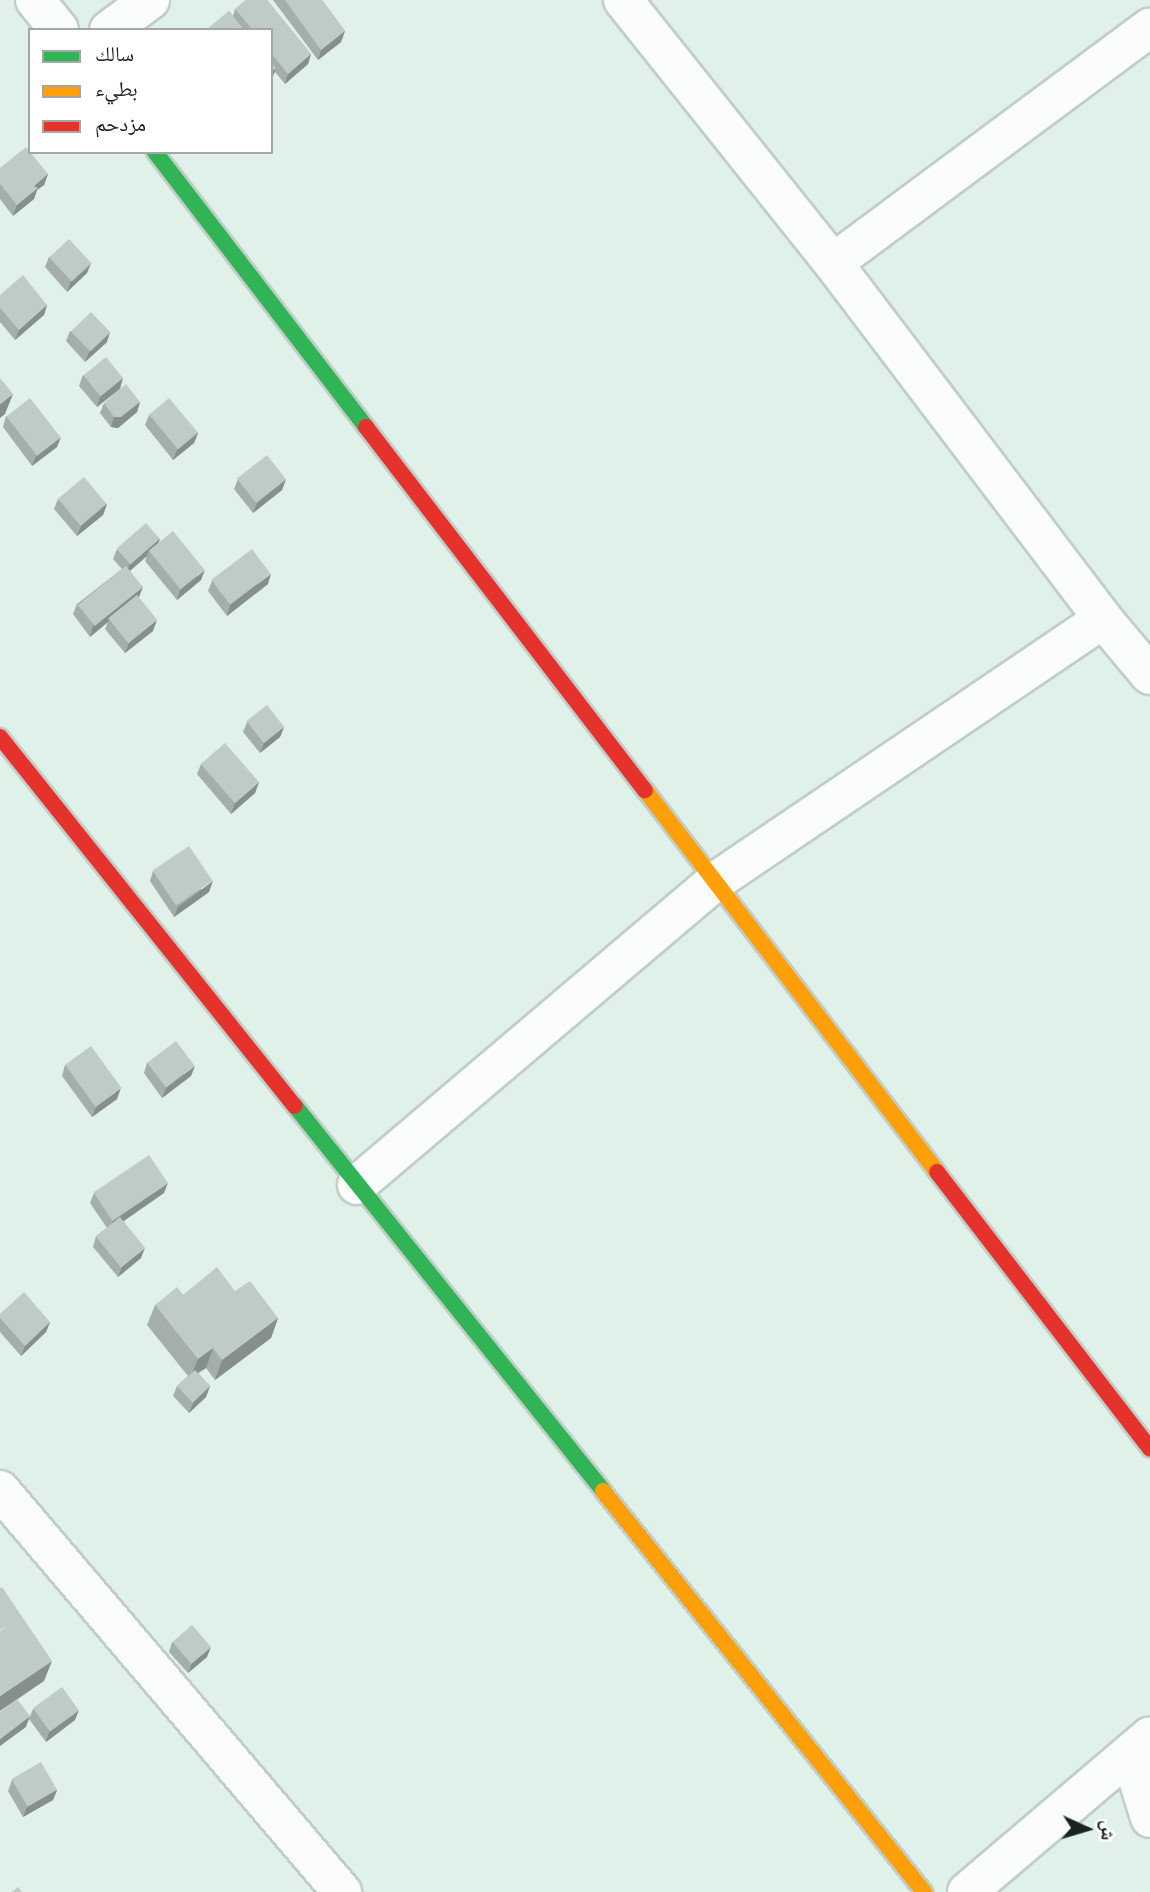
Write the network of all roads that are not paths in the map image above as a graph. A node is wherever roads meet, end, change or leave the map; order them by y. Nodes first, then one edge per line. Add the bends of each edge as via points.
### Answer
1 (35, 0) edge
2 (150, 0) edge
3 (624, 0) edge
4 (57, 28) edge
5 (111, 28) edge
6 (1150, 28) edge
7 (157, 154) edge
8 (833, 263) junction
9 (1103, 618) junction
10 (1150, 675) edge
11 (0, 737) edge
12 (716, 881) junction
13 (357, 1185) junction
14 (1150, 1448) edge
15 (0, 1490) edge
16 (1140, 1745) edge
17 (1150, 1818) edge
18 (342, 1892) edge
19 (924, 1892) edge
20 (967, 1892) edge

1 - 4 street
2 - 5 street
3 - 8 street
6 - 8 street
7 - 12 street
8 - 9 street
9 - 10 street
9 - 12 street
11 - 13 street
12 - 13 street
12 - 14 street
13 - 19 street
15 - 18 street
16 - 17 street
16 - 20 street

